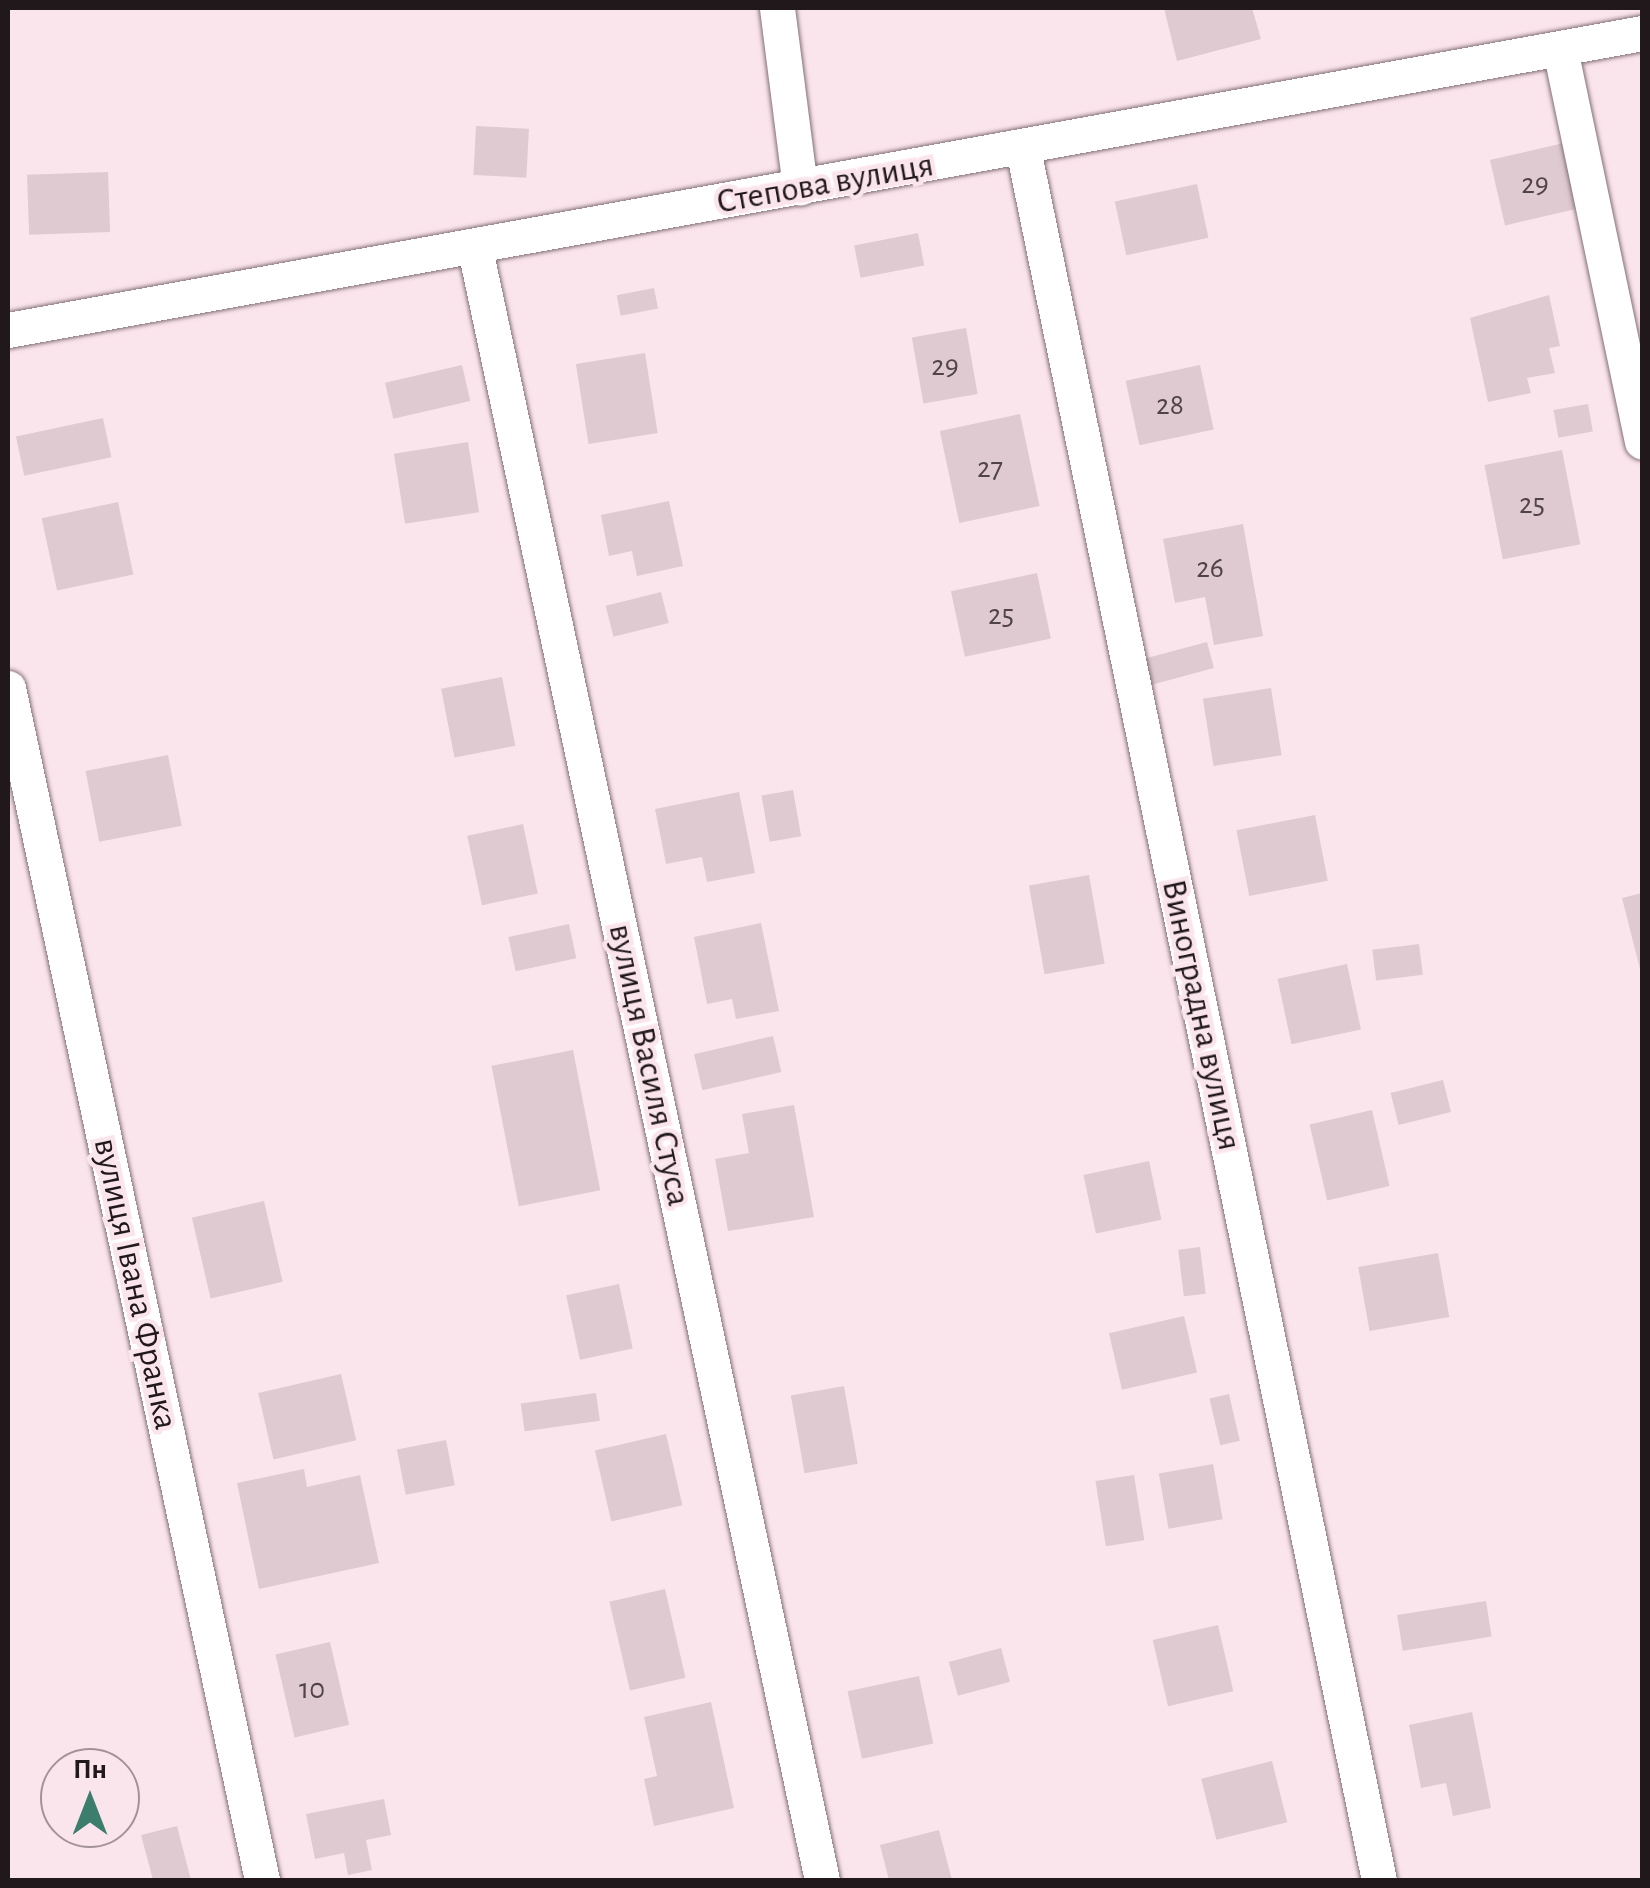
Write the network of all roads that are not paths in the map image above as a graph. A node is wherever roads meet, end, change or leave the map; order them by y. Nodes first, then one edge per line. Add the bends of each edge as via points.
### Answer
1 (778, 8) edge
2 (1642, 33) edge
3 (1560, 49) junction
4 (1023, 149) junction
5 (800, 188) junction
6 (475, 249) junction
7 (8, 330) edge
8 (1642, 442) edge
9 (8, 688) edge
10 (262, 1880) edge
11 (822, 1880) edge
12 (1379, 1880) edge

1 - 5 street
2 - 3 street, Степова вулиця
3 - 4 street, Степова вулиця
3 - 8 street
4 - 5 street, Степова вулиця
4 - 12 street, Виноградна вулиця
5 - 6 street, Степова вулиця
6 - 7 street, Степова вулиця
6 - 11 street, вулиця Василя Стуса
9 - 10 street, вулиця Івана Франка

